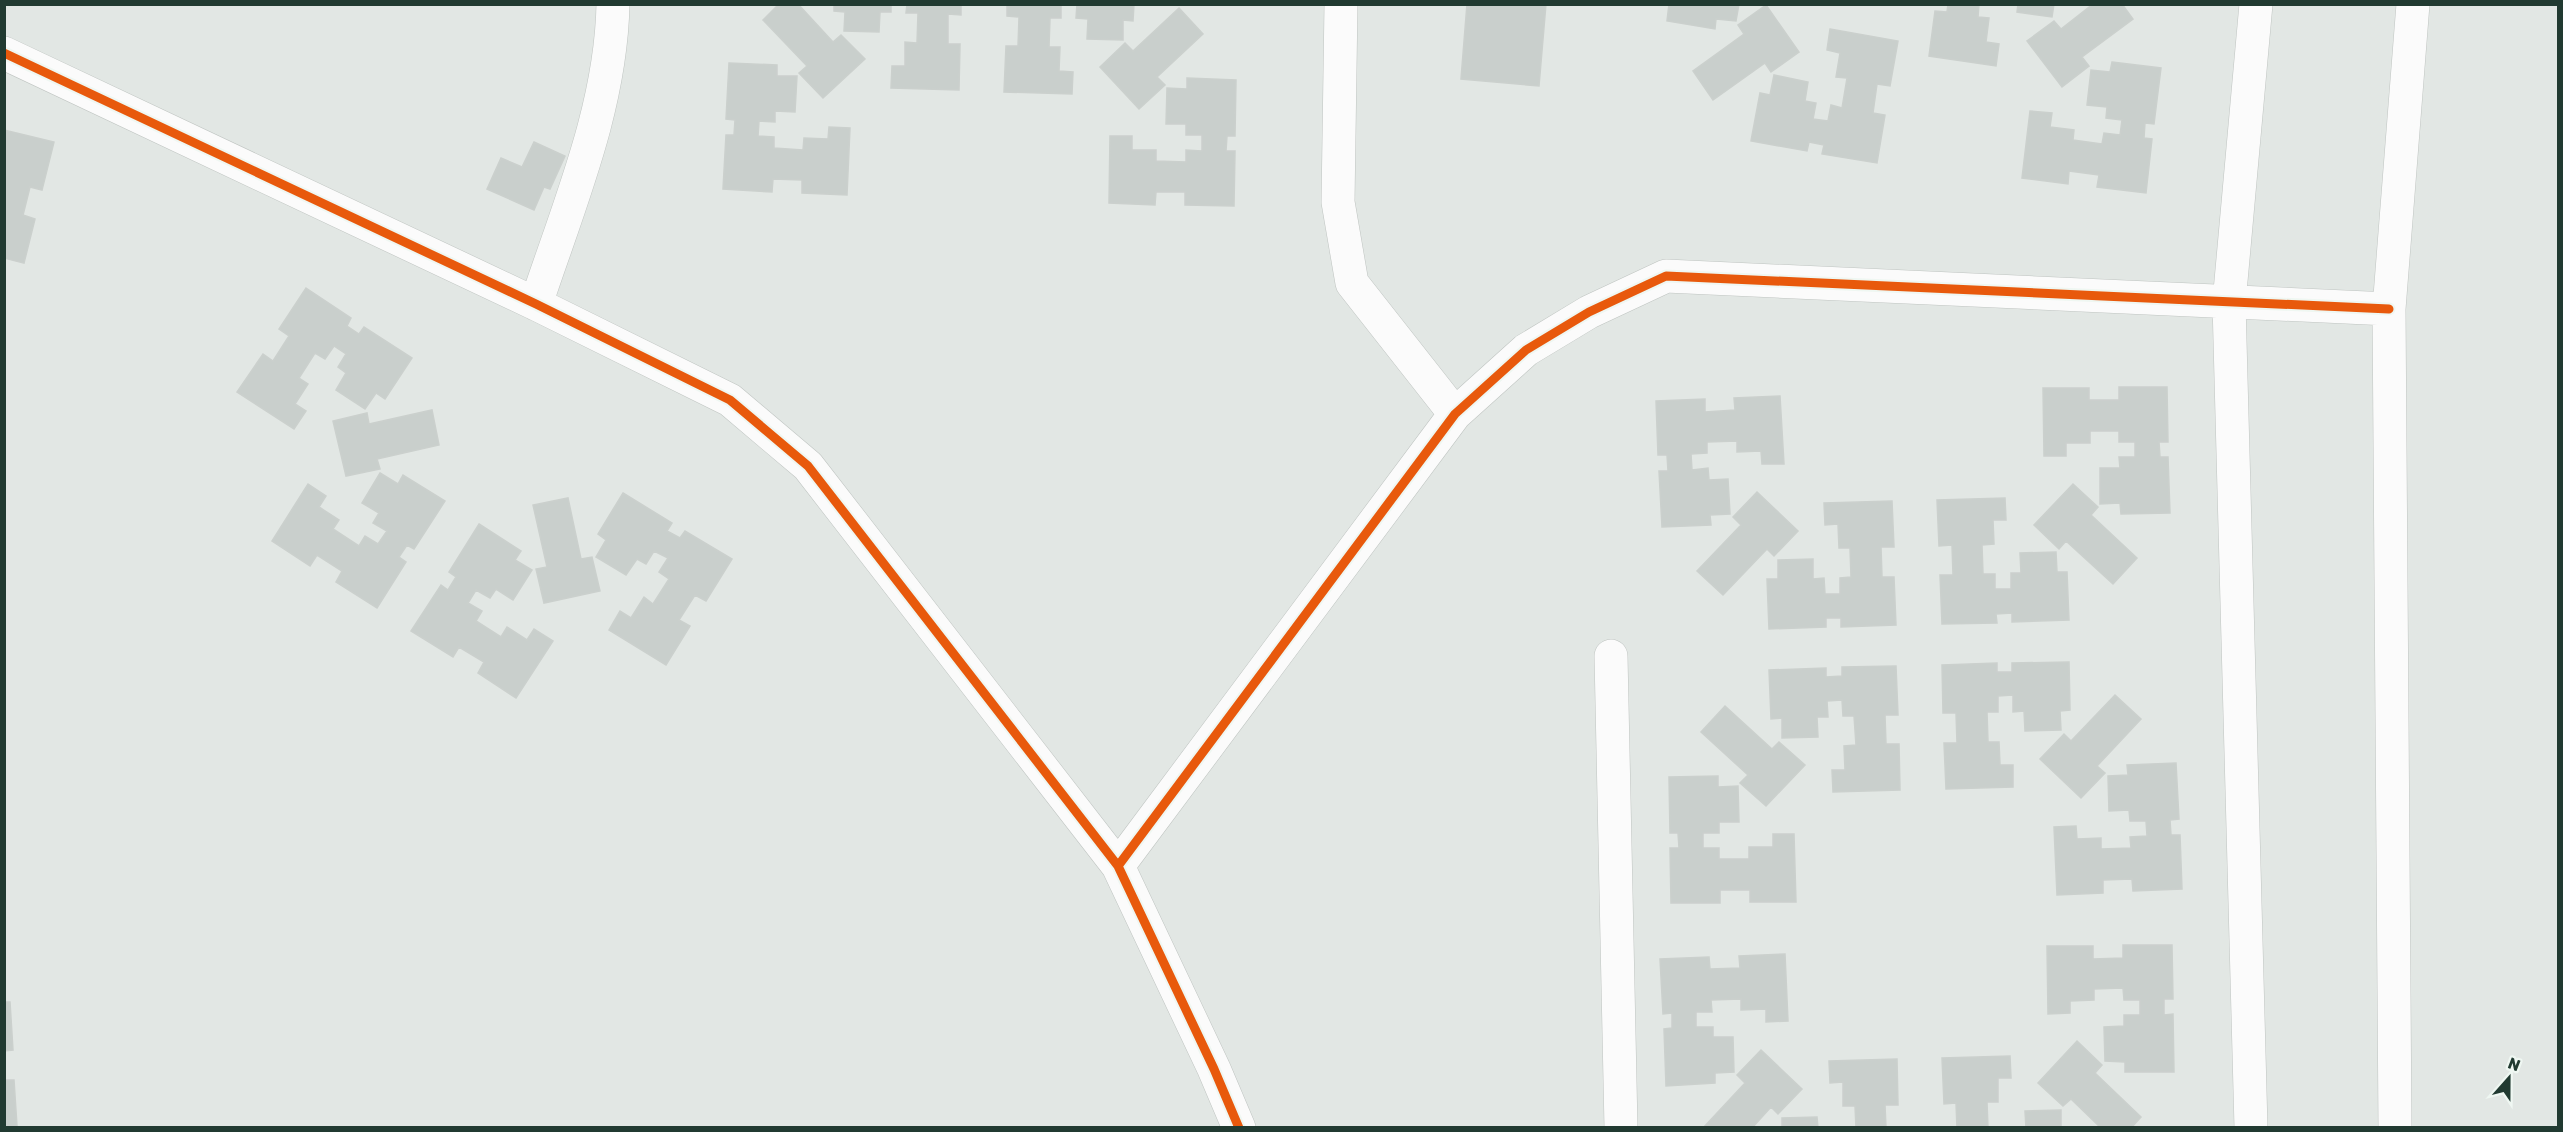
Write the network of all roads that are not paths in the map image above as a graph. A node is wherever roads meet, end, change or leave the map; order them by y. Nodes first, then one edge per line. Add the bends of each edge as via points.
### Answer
1 (614, 4) edge
2 (1341, 4) edge
3 (2256, 4) edge
4 (2413, 4) edge
5 (4, 53) edge
6 (2229, 303) junction
7 (536, 304) junction
8 (2389, 309) junction
9 (1455, 414) junction
10 (1611, 656) dead end
11 (1118, 866) junction
12 (1239, 1128) edge
13 (1621, 1128) edge
14 (2251, 1128) edge
15 (2395, 1128) edge

1 - 7 street via 599,115
2 - 9 street via 1338,202 1352,283
3 - 6 street
4 - 8 street
5 - 7 street
6 - 8 street
6 - 9 street via 1666,276 1589,312 1526,350
6 - 14 street
7 - 11 street via 730,400 808,466
8 - 15 street
9 - 11 street
10 - 13 street
11 - 12 street

